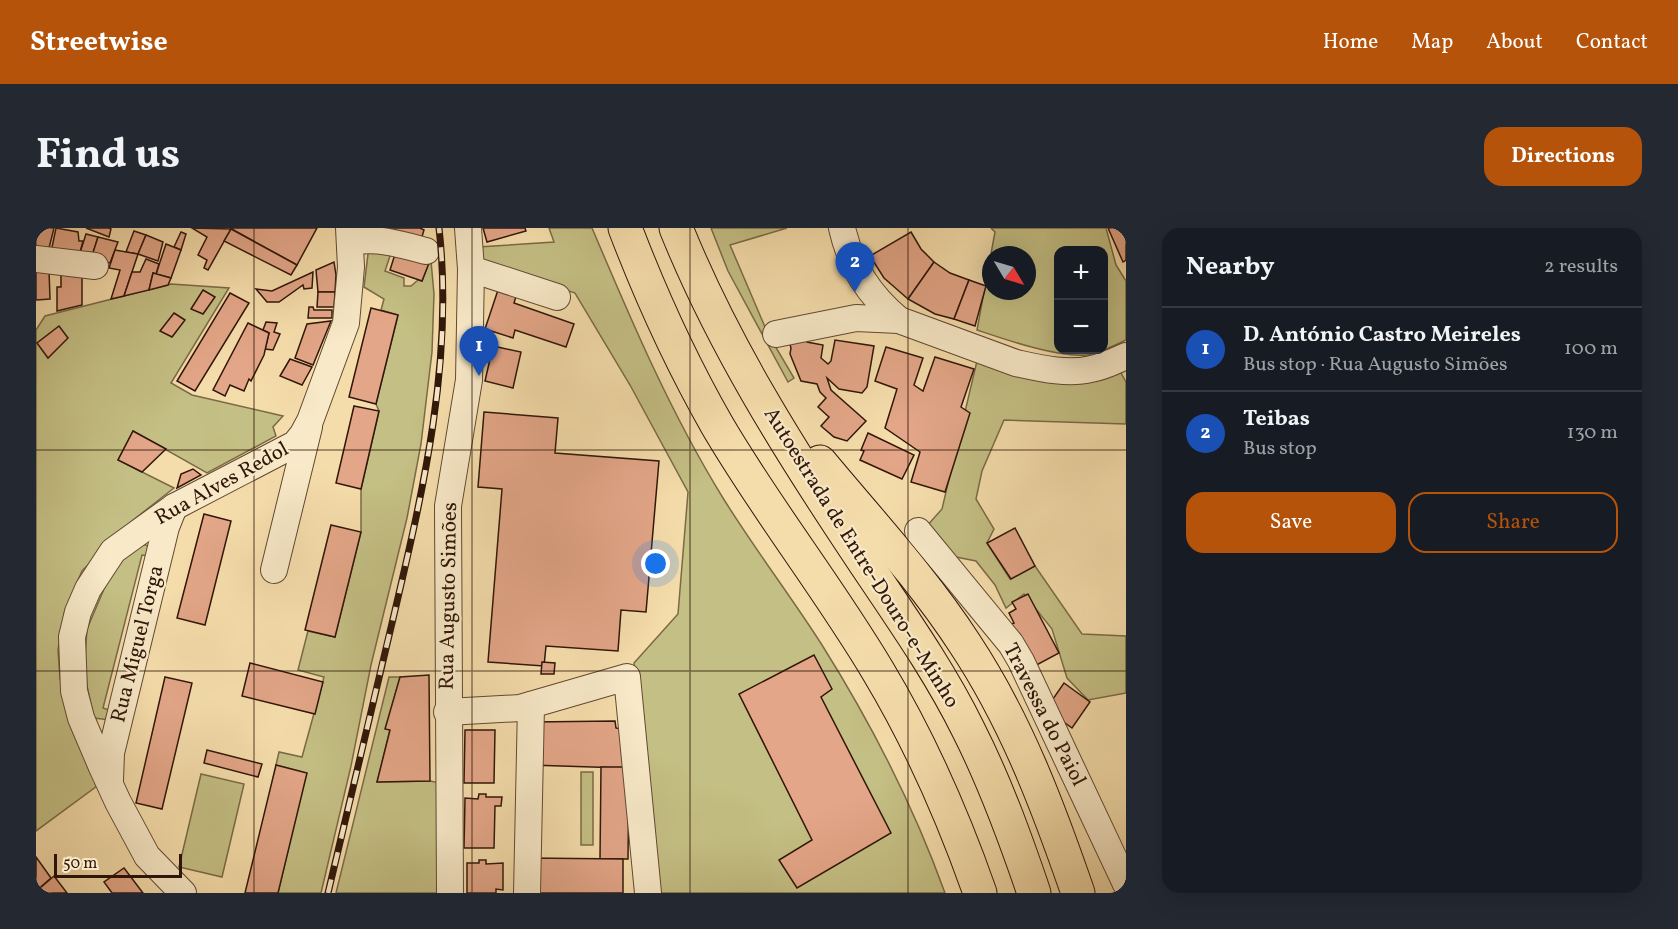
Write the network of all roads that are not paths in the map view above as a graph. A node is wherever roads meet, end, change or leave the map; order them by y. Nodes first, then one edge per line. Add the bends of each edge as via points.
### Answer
1 (468, 228) edge
2 (625, 228) edge
3 (676, 228) edge
4 (842, 228) edge
5 (350, 235) edge
6 (426, 251) dead end
7 (36, 258) edge
8 (95, 266) dead end
9 (471, 269) junction
10 (557, 297) dead end
11 (899, 320) junction
12 (776, 334) dead end
13 (1126, 356) edge
14 (747, 376) junction
15 (310, 421) junction
16 (174, 507) junction
17 (918, 531) dead end
18 (274, 570) dead end
19 (531, 705) junction
20 (447, 712) junction
21 (110, 783) junction
22 (1126, 884) edge
23 (183, 893) edge
24 (450, 893) edge
25 (527, 893) edge
26 (648, 893) edge
27 (980, 893) edge
28 (1034, 893) edge
29 (1078, 893) edge

1 - 9 street, Rua Augusto Simões
2 - 27 highway via 675,346 717,425 850,626 910,727
3 - 14 highway, Autoestrada de Entre-Douro-e-Minho
4 - 11 street via 870,293
5 - 6 street
5 - 15 street, Rua Alves Redol via 346,323
7 - 8 street
9 - 10 street
9 - 20 street, Rua Augusto Simões via 469,380 448,506
11 - 12 street via 856,318
11 - 13 street via 1033,367 1090,370
14 - 28 highway, Autoestrada de Entre-Douro-e-Minho via 968,728 1001,802
14 - 29 highway via 926,590 964,642 1016,734
15 - 16 street, Rua Alves Redol via 295,444
15 - 18 street
16 - 21 street, Rua Miguel Torga via 113,745
16 - 21 street, Rua Alves Redol via 113,551 88,589 72,637 74,691 81,718
17 - 22 street, Travessa do Paiol via 1011,644
19 - 20 street
19 - 25 street
19 - 26 street via 627,677
20 - 24 street, Rua Augusto Simões
21 - 23 street, Rua Alves Redol via 147,856

